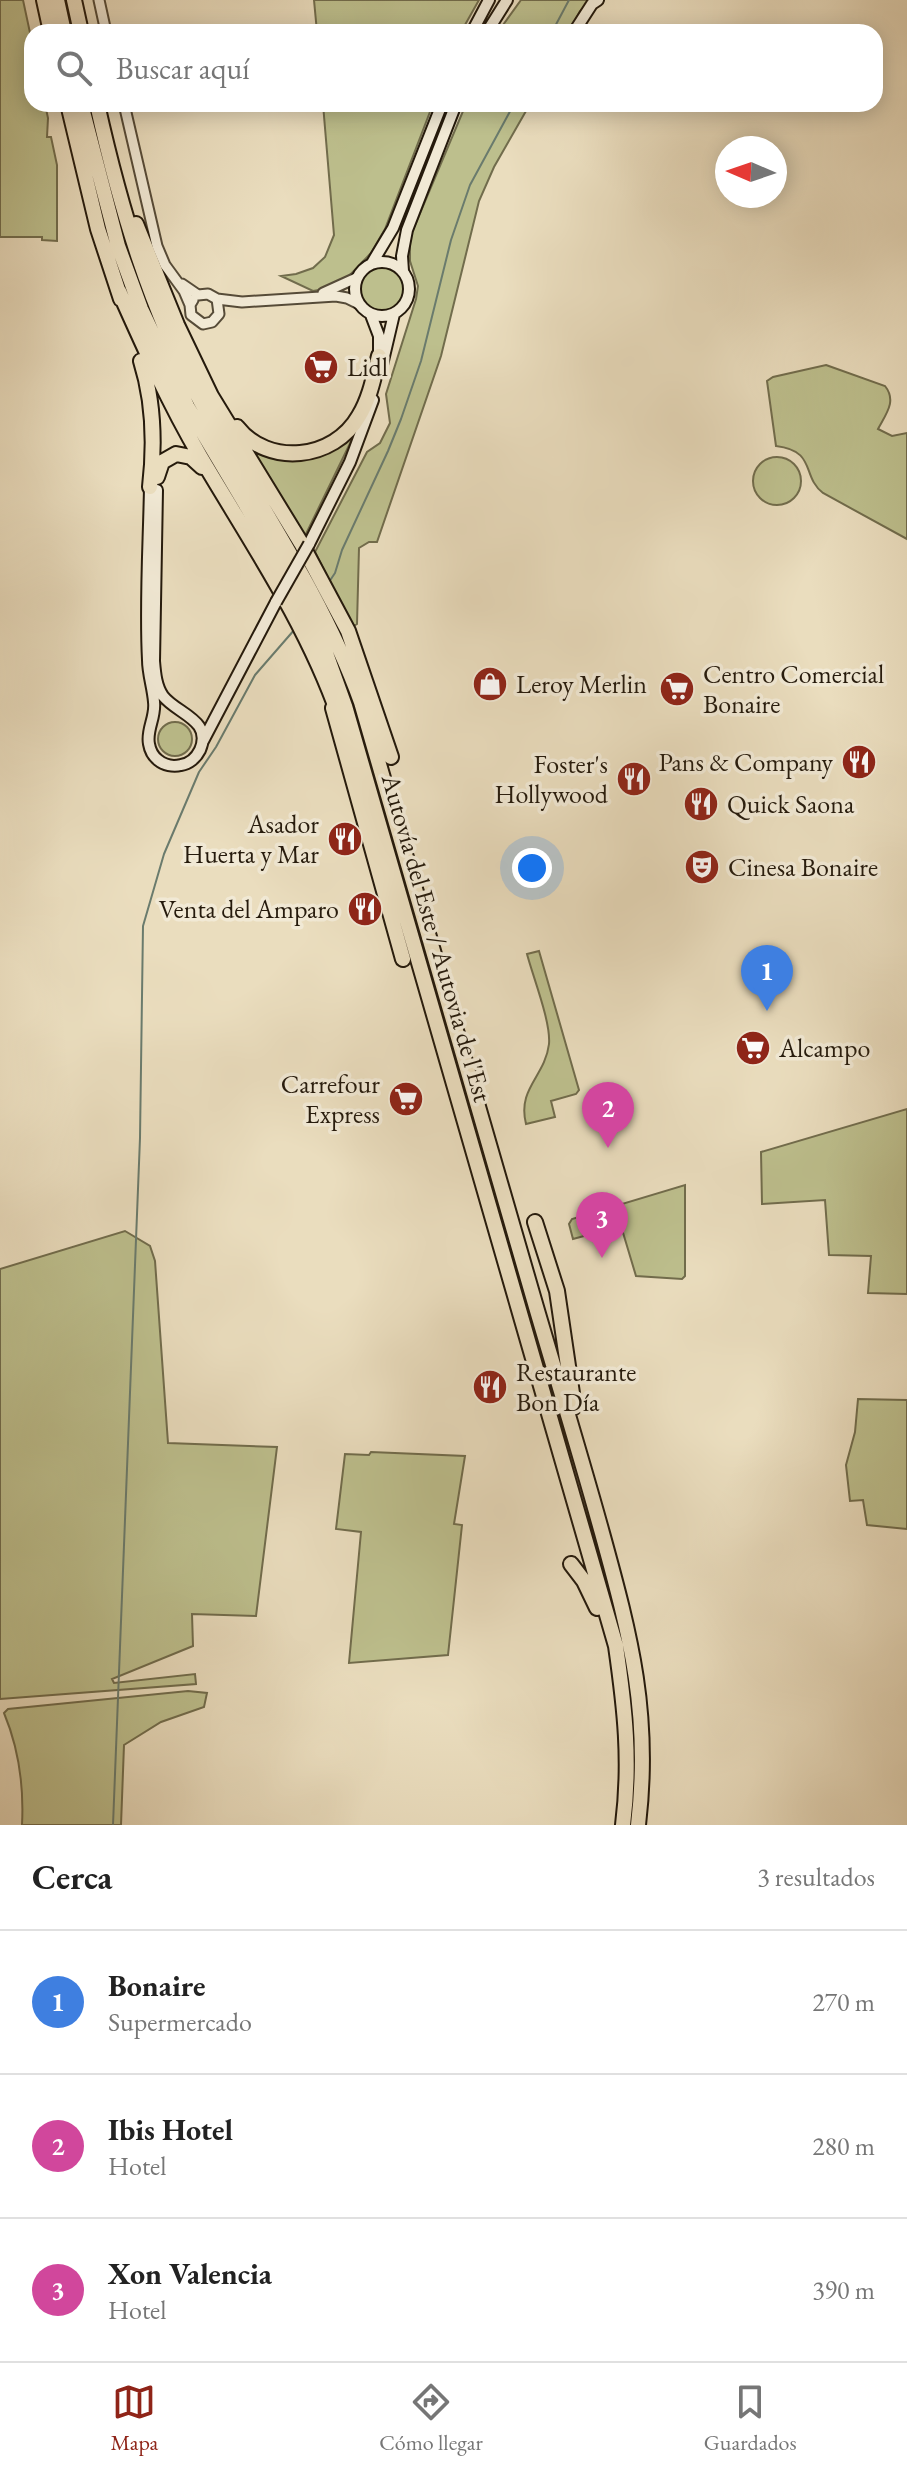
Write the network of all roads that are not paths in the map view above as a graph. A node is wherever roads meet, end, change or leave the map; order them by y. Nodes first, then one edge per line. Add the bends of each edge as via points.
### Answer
1 (44, 0) edge
2 (57, 0) edge
3 (74, 0) edge
4 (99, 0) edge
5 (489, 0) edge
6 (507, 0) edge
7 (513, 0) edge
8 (598, 0) edge
9 (498, 12) junction
10 (49, 24) edge
11 (62, 24) edge
12 (79, 24) edge
13 (104, 24) edge
14 (476, 24) edge
15 (491, 24) edge
16 (579, 24) edge
17 (70, 112) edge
18 (83, 112) edge
19 (102, 112) edge
20 (102, 112) edge
21 (126, 112) edge
22 (439, 112) edge
23 (453, 112) edge
24 (372, 263) junction
25 (165, 265) junction
26 (403, 271) junction
27 (356, 278) junction
28 (119, 291) junction
29 (198, 295) junction
30 (303, 297) junction
31 (217, 299) junction
32 (242, 302) junction
33 (359, 304) junction
34 (190, 305) junction
35 (219, 314) junction
36 (394, 314) junction
37 (371, 315) junction
38 (379, 356) junction
39 (378, 380) junction
40 (208, 387) junction
41 (153, 488) junction
42 (246, 529) junction
43 (301, 547) junction
44 (280, 576) junction
45 (329, 641) junction
46 (220, 707) junction
47 (178, 711) junction
48 (196, 720) junction
49 (153, 723) junction
50 (203, 741) junction
51 (391, 757) dead end
52 (410, 957) junction
53 (535, 1222) dead end
54 (582, 1459) junction
55 (571, 1564) dead end
56 (622, 1689) junction
57 (623, 1825) edge
58 (638, 1825) edge

1 - 10 highway
2 - 11 highway
3 - 12 highway
4 - 13 street
5 - 14 main road
6 - 9 main road
7 - 9 main road
8 - 16 main road
9 - 15 main road
17 - 28 highway
18 - 44 highway, Autovía del Este / Autovia de l'Est via 118,246 141,309
19 - 40 highway via 142,241
20 - 43 highway via 133,243 156,304 200,399
21 - 25 street
22 - 24 main road via 393,228
23 - 26 main road via 407,230
24 - 26 main road via 389,262
24 - 27 main road
25 - 29 street
25 - 34 street
26 - 36 main road via 409,295
27 - 30 street
27 - 33 main road
28 - 41 highway via 152,410
28 - 42 highway via 200,457
29 - 31 street
29 - 34 street
30 - 32 street
30 - 33 street via 341,296
31 - 32 street
31 - 35 street
32 - 35 street
33 - 37 main road
34 - 35 street via 191,315 203,324
36 - 37 main road
36 - 39 main road
37 - 38 main road
38 - 39 main road
38 - 40 highway via 359,417 332,443 314,451 272,452 258,446 245,437
39 - 43 main road via 350,462
40 - 43 highway
41 - 42 highway via 162,462 176,454 191,457
41 - 47 main road via 154,661 160,690
41 - 49 main road via 147,658
42 - 44 highway
43 - 45 highway
43 - 46 main road, bridge
44 - 45 highway, Autovía del Este / Autovia de l'Est
45 - 51 highway
45 - 52 highway, Autovía del Este / Autovia de l'Est
45 - 52 highway via 327,685
45 - 54 highway, Autovía del Este / Autovia de l'Est via 349,668 373,743
46 - 48 main road
46 - 50 main road
47 - 48 main road
47 - 49 main road
48 - 50 main road
49 - 50 main road via 149,747 164,764 190,762
52 - 56 highway, Autovía del Este / Autovia de l'Est via 616,1646
53 - 54 highway via 557,1291
54 - 58 highway, Autovía del Este / Autovia de l'Est via 639,1685 643,1736
55 - 56 highway via 595,1601
56 - 57 highway, Autovía del Este / Autovia de l'Est via 628,1739

